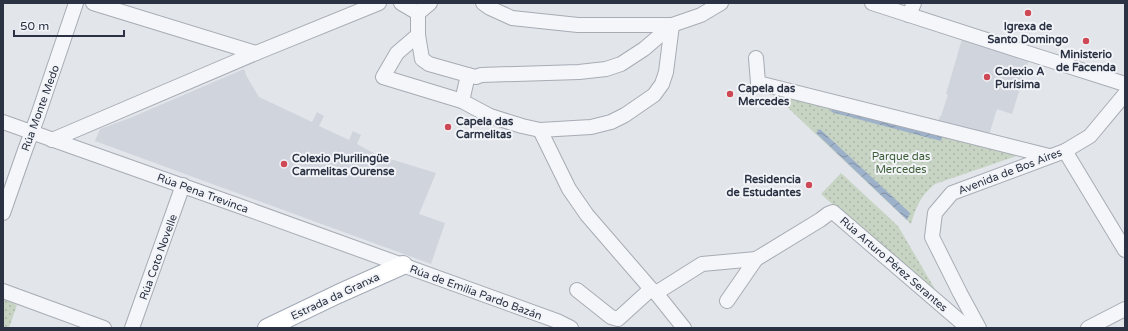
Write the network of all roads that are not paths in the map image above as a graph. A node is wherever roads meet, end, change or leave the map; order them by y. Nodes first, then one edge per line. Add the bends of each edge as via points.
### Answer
1 (76, 3) edge
2 (93, 3) edge
3 (379, 3) edge
4 (402, 3) edge
5 (430, 3) edge
6 (483, 3) edge
7 (721, 3) edge
8 (872, 3) edge
9 (503, 8) edge
10 (912, 9) edge
11 (418, 16) junction
12 (672, 24) junction
13 (418, 35) junction
14 (256, 53) junction
15 (756, 58) dead end
16 (468, 75) junction
17 (1125, 84) edge
18 (1125, 94) edge
19 (462, 101) junction
20 (3, 122) edge
21 (540, 130) junction
22 (32, 132) junction
23 (52, 140) junction
24 (1065, 151) junction
25 (1049, 156) junction
26 (183, 185) junction
27 (3, 213) edge
28 (1125, 250) edge
29 (756, 259) junction
30 (403, 265) junction
31 (577, 290) dead end
32 (3, 291) edge
33 (654, 291) junction
34 (727, 301) dead end
35 (1125, 309) edge
36 (104, 328) edge
37 (132, 328) edge
38 (267, 328) edge
39 (571, 328) edge
40 (684, 328) edge
41 (968, 328) edge
42 (979, 328) edge
43 (1088, 328) edge

1 - 22 street, Rúa Monte Medo
2 - 14 street
3 - 14 street
4 - 11 street
5 - 11 street
6 - 9 street via 490,8
7 - 12 street via 700,15
8 - 10 street
9 - 12 street via 512,18 578,25
10 - 17 street via 1021,51
11 - 13 street
12 - 16 street via 644,49 621,64 606,69 476,77
12 - 21 street via 665,76 654,95 610,122 592,127
13 - 16 street via 422,59 429,64
13 - 19 street via 397,53 383,77
14 - 23 street
15 - 25 street via 758,83
16 - 19 street
18 - 24 street, Avenida de Bos Aires via 1090,136
19 - 21 street via 490,116
20 - 22 street, Rúa Pena Trevinca
21 - 33 street via 578,202
22 - 23 street, Rúa Pena Trevinca
22 - 27 street, Rúa Monte Medo
23 - 26 street, Rúa Pena Trevinca
24 - 25 street, Avenida de Bos Aires
24 - 28 street
25 - 42 street, Avenida de Bos Aires via 952,193 935,213 932,237
26 - 30 street, Rúa Pena Trevinca
26 - 37 street, Rúa Coto Novelle
29 - 33 street, Rúa Arturo Pérez Serantes via 702,264
29 - 34 street, Rúa Arturo Pérez Serantes
29 - 41 street, Rúa Arturo Pérez Serantes via 833,212
30 - 38 main road, Estrada da Granxa
30 - 39 street, Rúa de Emilia Pardo Bazán
31 - 33 street, Rúa Arturo Pérez Serantes via 611,317 618,319
32 - 36 street
33 - 40 street
35 - 43 street

